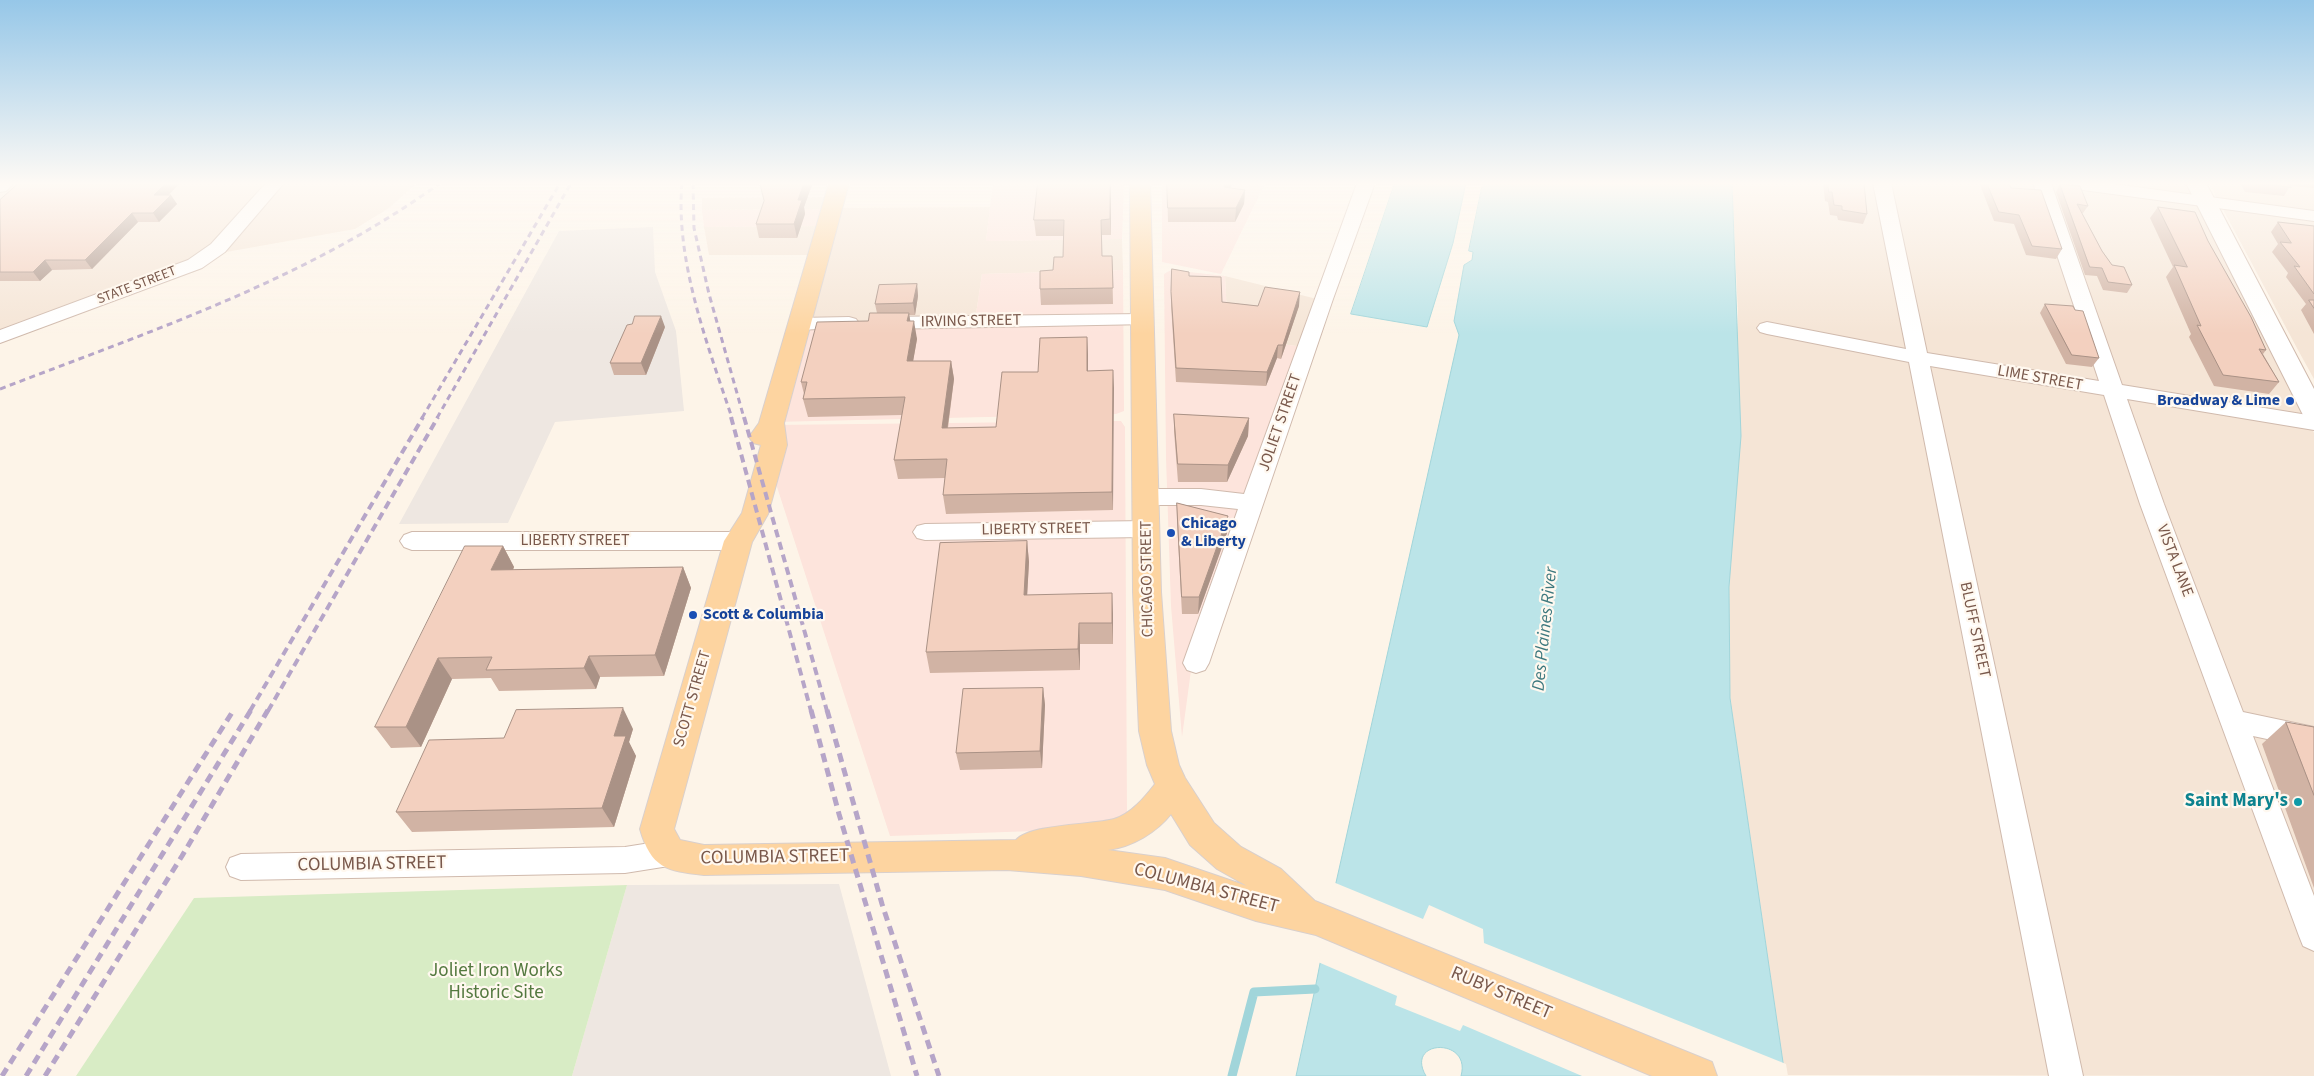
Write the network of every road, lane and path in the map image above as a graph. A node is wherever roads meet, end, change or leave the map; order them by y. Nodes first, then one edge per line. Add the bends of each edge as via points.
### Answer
1 (231, 233) edge
2 (825, 233) edge
3 (1141, 233) edge
4 (1347, 233) edge
5 (1892, 233) edge
6 (2059, 233) edge
7 (2222, 233) edge
8 (1143, 320) junction
9 (799, 324) junction
10 (1767, 328) dead end
11 (0, 337) edge
12 (1918, 358) junction
13 (2113, 392) junction
14 (2314, 413) edge
15 (2314, 423) edge
16 (1146, 497) junction
17 (1253, 503) junction
18 (1147, 529) junction
19 (925, 532) dead end
20 (412, 541) dead end
21 (738, 541) junction
22 (1196, 662) dead end
23 (2235, 721) junction
24 (2314, 738) edge
25 (1172, 787) junction
26 (669, 853) junction
27 (1006, 854) junction
28 (241, 867) dead end
29 (1313, 917) junction
30 (2314, 936) edge
31 (1698, 1076) edge
32 (2066, 1076) edge

1 - 11 street, STATE STREET via 218,248 195,264
2 - 9 main road, SCOTT STREET
3 - 8 main road, CHICAGO STREET
4 - 17 street, JOLIET STREET
5 - 12 street, BLUFF STREET
6 - 13 street, VISTA LANE
7 - 14 street
8 - 9 street, IRVING STREET
8 - 16 main road, CHICAGO STREET
9 - 21 main road, SCOTT STREET via 771,422 774,445 756,514
10 - 12 street, LIME STREET
12 - 13 street, LIME STREET
12 - 32 street, BLUFF STREET
13 - 15 street, LIME STREET
13 - 23 street, VISTA LANE
16 - 17 street via 1201,497
16 - 18 main road, CHICAGO STREET
17 - 22 street, JOLIET STREET
18 - 19 street, LIBERTY STREET
18 - 25 main road, CHICAGO STREET via 1155,731
20 - 21 street, LIBERTY STREET
21 - 26 main road, SCOTT STREET via 656,830 660,845
23 - 24 street
23 - 30 street, VISTA LANE
25 - 27 main road via 1152,814 1132,828 1116,834 1074,838
25 - 29 main road, CHICAGO STREET via 1202,834 1229,858 1269,880
26 - 27 main road, COLUMBIA STREET via 704,860
26 - 28 street, COLUMBIA STREET via 625,860
27 - 29 main road, COLUMBIA STREET via 1164,874 1256,905
29 - 31 main road, RUBY STREET

